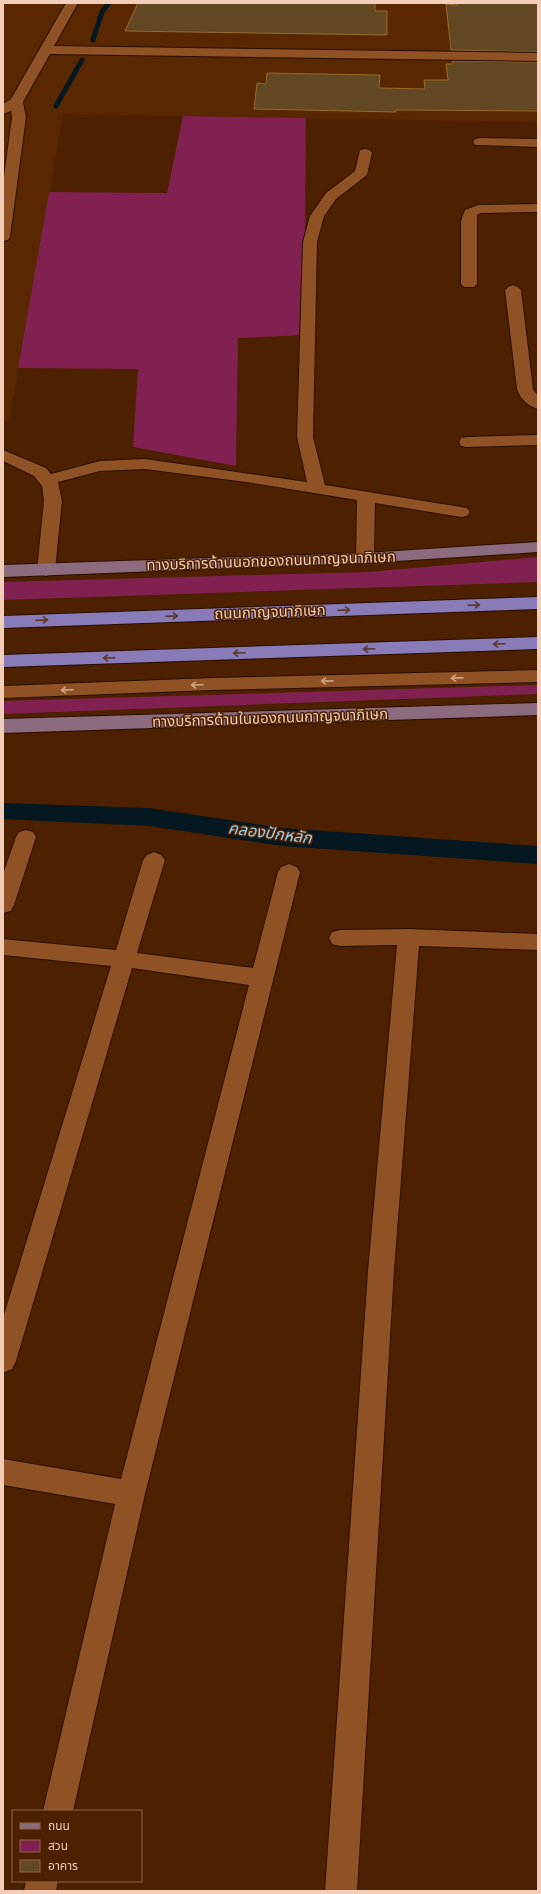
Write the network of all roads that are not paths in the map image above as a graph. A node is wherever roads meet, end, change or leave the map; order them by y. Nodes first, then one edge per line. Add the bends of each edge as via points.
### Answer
1 (72, 3) edge
2 (46, 50) junction
3 (538, 57) edge
4 (9, 102) edge
5 (3, 110) edge
6 (480, 142) dead end
7 (536, 143) edge
8 (364, 153) dead end
9 (538, 158) edge
10 (538, 208) edge
11 (3, 237) edge
12 (469, 284) dead end
13 (513, 290) dead end
14 (538, 404) edge
15 (538, 440) edge
16 (467, 442) dead end
17 (3, 455) edge
18 (47, 480) junction
19 (317, 488) junction
20 (366, 496) junction
21 (461, 512) dead end
22 (538, 546) edge
23 (365, 558) junction
24 (46, 570) junction
25 (3, 571) edge
26 (538, 603) edge
27 (3, 622) edge
28 (538, 643) edge
29 (3, 661) edge
30 (538, 676) edge
31 (3, 692) edge
32 (538, 709) edge
33 (3, 726) edge
34 (26, 837) dead end
35 (154, 860) dead end
36 (288, 872) dead end
37 (3, 905) edge
38 (409, 937) junction
39 (340, 938) dead end
40 (538, 942) edge
41 (3, 947) edge
42 (124, 959) junction
43 (262, 978) junction
44 (3, 1361) edge
45 (3, 1472) edge
46 (131, 1494) junction
47 (58, 1810) edge
48 (341, 1891) edge

1 - 2 street
2 - 3 street
2 - 4 street
4 - 5 street
4 - 11 street via 19,117
6 - 7 street
7 - 9 street
8 - 19 street via 362,172 331,196 317,216 310,242 305,437
10 - 12 street via 478,209 470,213
13 - 14 street via 525,389 527,395
15 - 16 street
17 - 18 street via 40,472
18 - 19 street via 100,466 145,464
18 - 24 street via 51,485 53,501
19 - 20 street
20 - 21 street
20 - 23 street
22 - 23 main road, ทางบริการด้านนอกของถนนกาญจนาภิเษก
23 - 24 main road, ทางบริการด้านนอกของถนนกาญจนาภิเษก
24 - 25 main road, ทางบริการด้านนอกของถนนกาญจนาภิเษก
27 -> 26 highway, ถนนกาญจนาภิเษก
28 -> 29 highway
30 -> 31 street
32 - 33 main road, ทางบริการด้านในของถนนกาญจนาภิเษก
34 - 37 street
35 - 42 street
36 - 43 street
38 - 39 street
38 - 40 street
38 - 48 street via 380,1279
41 - 42 street
42 - 43 street
42 - 44 street
43 - 46 street
45 - 46 street
46 - 47 street

